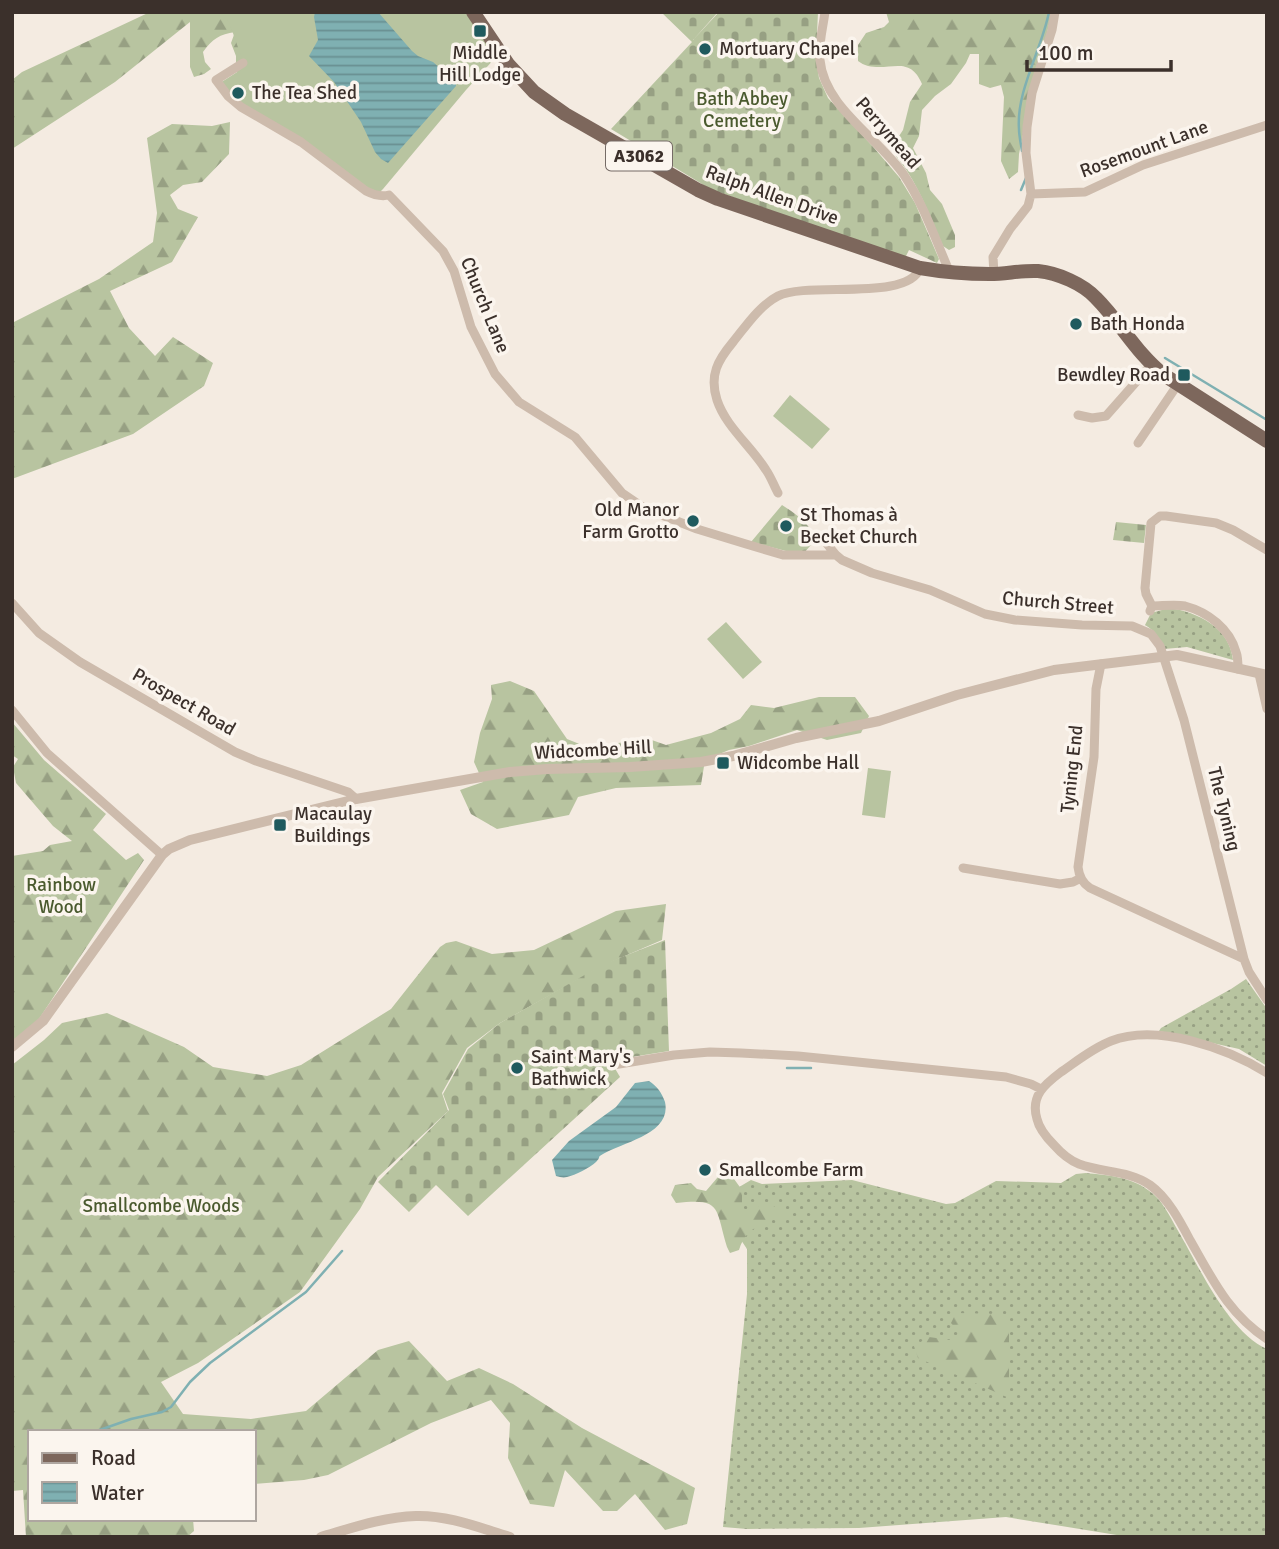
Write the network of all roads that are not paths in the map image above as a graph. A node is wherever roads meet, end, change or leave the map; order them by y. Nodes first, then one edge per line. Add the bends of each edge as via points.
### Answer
1 (473, 12) edge
2 (825, 12) edge
3 (1055, 12) edge
4 (243, 63) dead end
5 (1267, 125) edge
6 (1031, 194) junction
7 (920, 268) junction
8 (950, 273) junction
9 (994, 274) junction
10 (1151, 365) junction
11 (1178, 384) junction
12 (1078, 415) dead end
13 (1267, 440) edge
14 (1138, 443) dead end
15 (778, 494) dead end
16 (827, 544) dead end
17 (1267, 550) edge
18 (836, 555) junction
19 (12, 603) edge
20 (1163, 656) junction
21 (1101, 664) junction
22 (1238, 669) junction
23 (1263, 675) edge
24 (1267, 709) edge
25 (12, 710) edge
26 (356, 799) junction
27 (162, 855) junction
28 (963, 868) dead end
29 (1081, 878) junction
30 (1244, 959) junction
31 (1267, 1000) edge
32 (12, 1047) edge
33 (613, 1065) dead end
34 (1267, 1073) edge
35 (1041, 1089) junction
36 (1267, 1339) edge
37 (321, 1537) edge
38 (510, 1537) edge

1 - 7 main road, Ralph Allen Drive / A3062 via 508,64 534,92 565,114 718,199
2 - 8 street, Perrymead via 819,57 825,84 904,175
3 - 6 street via 1027,127
4 - 18 street, Church Lane via 216,80 228,96 301,142 366,191 390,195 443,251 471,327 495,374 519,402 575,437 622,493 644,508 697,529 783,555
5 - 6 street, Rosemount Lane via 1143,165 1084,192
6 - 9 street via 1028,206 993,257
7 - 8 main road, Ralph Allen Drive / A3062
7 - 15 street via 910,279 881,288 796,291 777,296 726,351 715,370 717,400 724,417 766,469
8 - 9 main road, A3062
9 - 10 main road, A3062 via 1039,271 1075,283 1095,297
10 - 11 main road, A3062
10 - 12 street via 1106,416
11 - 13 main road, A3062
11 - 14 street
16 - 18 street, Church Street
17 - 22 street via 1216,523 1160,516 1151,523 1145,588 1151,609 1183,606 1215,620 1236,651
18 - 20 street, Church Street via 985,614 1015,620 1132,626 1151,634
19 - 26 street, Prospect Road via 39,633 80,662 235,752 348,792
20 - 21 street, Widcombe Hill
20 - 22 street, Widcombe Hill
20 - 30 street, The Tyning via 1184,720
21 - 26 street, Widcombe Hill via 1043,672 879,721 701,762 510,772
21 - 29 street, Tyning End via 1094,757 1078,867
22 - 23 street, Widcombe Hill
23 - 24 street
25 - 27 street via 47,752
26 - 27 street, Widcombe Hill via 179,844
27 - 32 street, Widcombe Hill via 43,1021
28 - 29 street via 1060,884
29 - 30 street via 1090,888
30 - 31 street, The Tyning
33 - 35 street via 710,1052 798,1056 1006,1077
34 - 35 street via 1218,1049 1171,1037 1140,1035 1094,1050
35 - 36 street via 1036,1097 1037,1119 1051,1142 1079,1164 1126,1174 1152,1186 1168,1203 1226,1301
37 - 38 street via 416,1516

